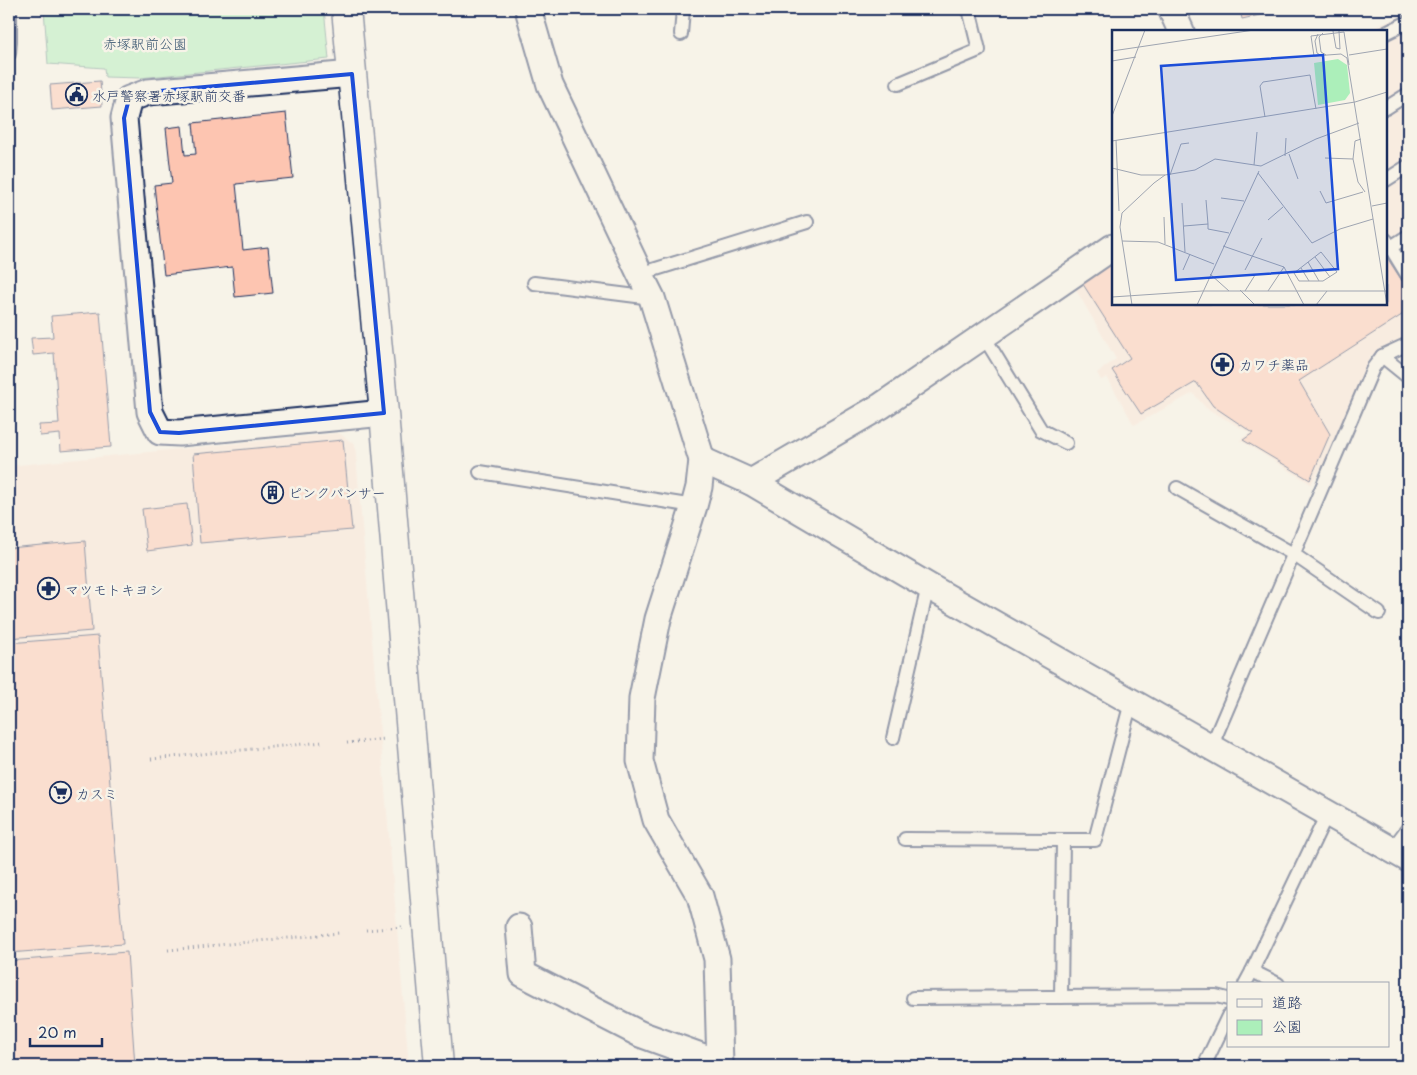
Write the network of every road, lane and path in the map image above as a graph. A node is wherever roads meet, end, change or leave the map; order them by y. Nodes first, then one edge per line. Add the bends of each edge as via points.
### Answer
1 (346, 9) edge
2 (528, 9) edge
3 (683, 9) edge
4 (970, 9) edge
5 (1171, 9) edge
6 (9, 10) edge
7 (1408, 22) edge
8 (1181, 30) edge
9 (1387, 32) edge
10 (681, 34) dead end
11 (9, 54) edge
12 (352, 74) junction
13 (898, 84) dead end
14 (1408, 94) edge
15 (1387, 107) edge
16 (1408, 166) edge
17 (1387, 179) edge
18 (807, 222) dead end
19 (1408, 236) edge
20 (1388, 243) edge
21 (1112, 247) edge
22 (640, 274) junction
23 (1408, 276) edge
24 (534, 283) dead end
25 (652, 298) junction
26 (983, 335) junction
27 (1408, 344) edge
28 (1382, 356) junction
29 (1408, 377) edge
30 (384, 413) junction
31 (1066, 443) dead end
32 (702, 460) junction
33 (480, 472) dead end
34 (751, 482) junction
35 (1177, 488) dead end
36 (694, 506) junction
37 (1293, 554) junction
38 (928, 586) junction
39 (1379, 613) dead end
40 (1130, 702) junction
41 (894, 738) dead end
42 (385, 739) dead end
43 (323, 742) dead end
44 (347, 743) dead end
45 (1211, 747) junction
46 (151, 759) dead end
47 (1327, 814) junction
48 (1408, 828) edge
49 (905, 839) dead end
50 (1063, 840) junction
51 (1400, 854) edge
52 (402, 927) dead end
53 (519, 928) dead end
54 (366, 930) dead end
55 (339, 933) dead end
56 (168, 950) dead end
57 (1252, 971) junction
58 (1246, 982) edge
59 (1274, 982) edge
60 (1062, 997) junction
61 (913, 998) dead end
62 (1227, 998) edge
63 (1227, 1018) edge
64 (720, 1065) edge
65 (439, 1066) edge
66 (1204, 1066) edge

1 - 12 street
2 - 22 street via 550,85
3 - 10 lane
4 - 13 lane via 979,50
5 - 8 street
6 - 11 lane
7 - 9 lane
12 - 30 street
12 - 30 street via 148,92 129,99 124,118 150,412 160,432 179,433
14 - 15 lane
16 - 17 lane
18 - 22 lane
19 - 20 lane
20 - 23 lane
21 - 26 street
22 - 25 street
24 - 25 lane
25 - 32 street
26 - 31 lane via 1041,430
26 - 34 street via 881,406
27 - 28 lane
28 - 29 lane
28 - 37 lane via 1373,368
30 - 65 street
32 - 34 street
32 - 36 street
33 - 36 lane
34 - 38 street
35 - 37 lane
36 - 64 street via 658,619 642,698 640,761 656,820 700,896 715,950
37 - 39 lane
37 - 45 lane
38 - 40 street
38 - 41 lane
40 - 45 street
40 - 50 lane via 1095,840
42 - 44 path
43 - 46 path
45 - 47 street
47 - 51 street
47 - 57 lane
48 - 51 lane
49 - 50 lane
50 - 60 lane
52 - 54 path
53 - 64 street via 523,974 640,1034
55 - 56 path
57 - 58 lane
57 - 59 lane
60 - 61 lane
60 - 62 lane
63 - 66 lane

